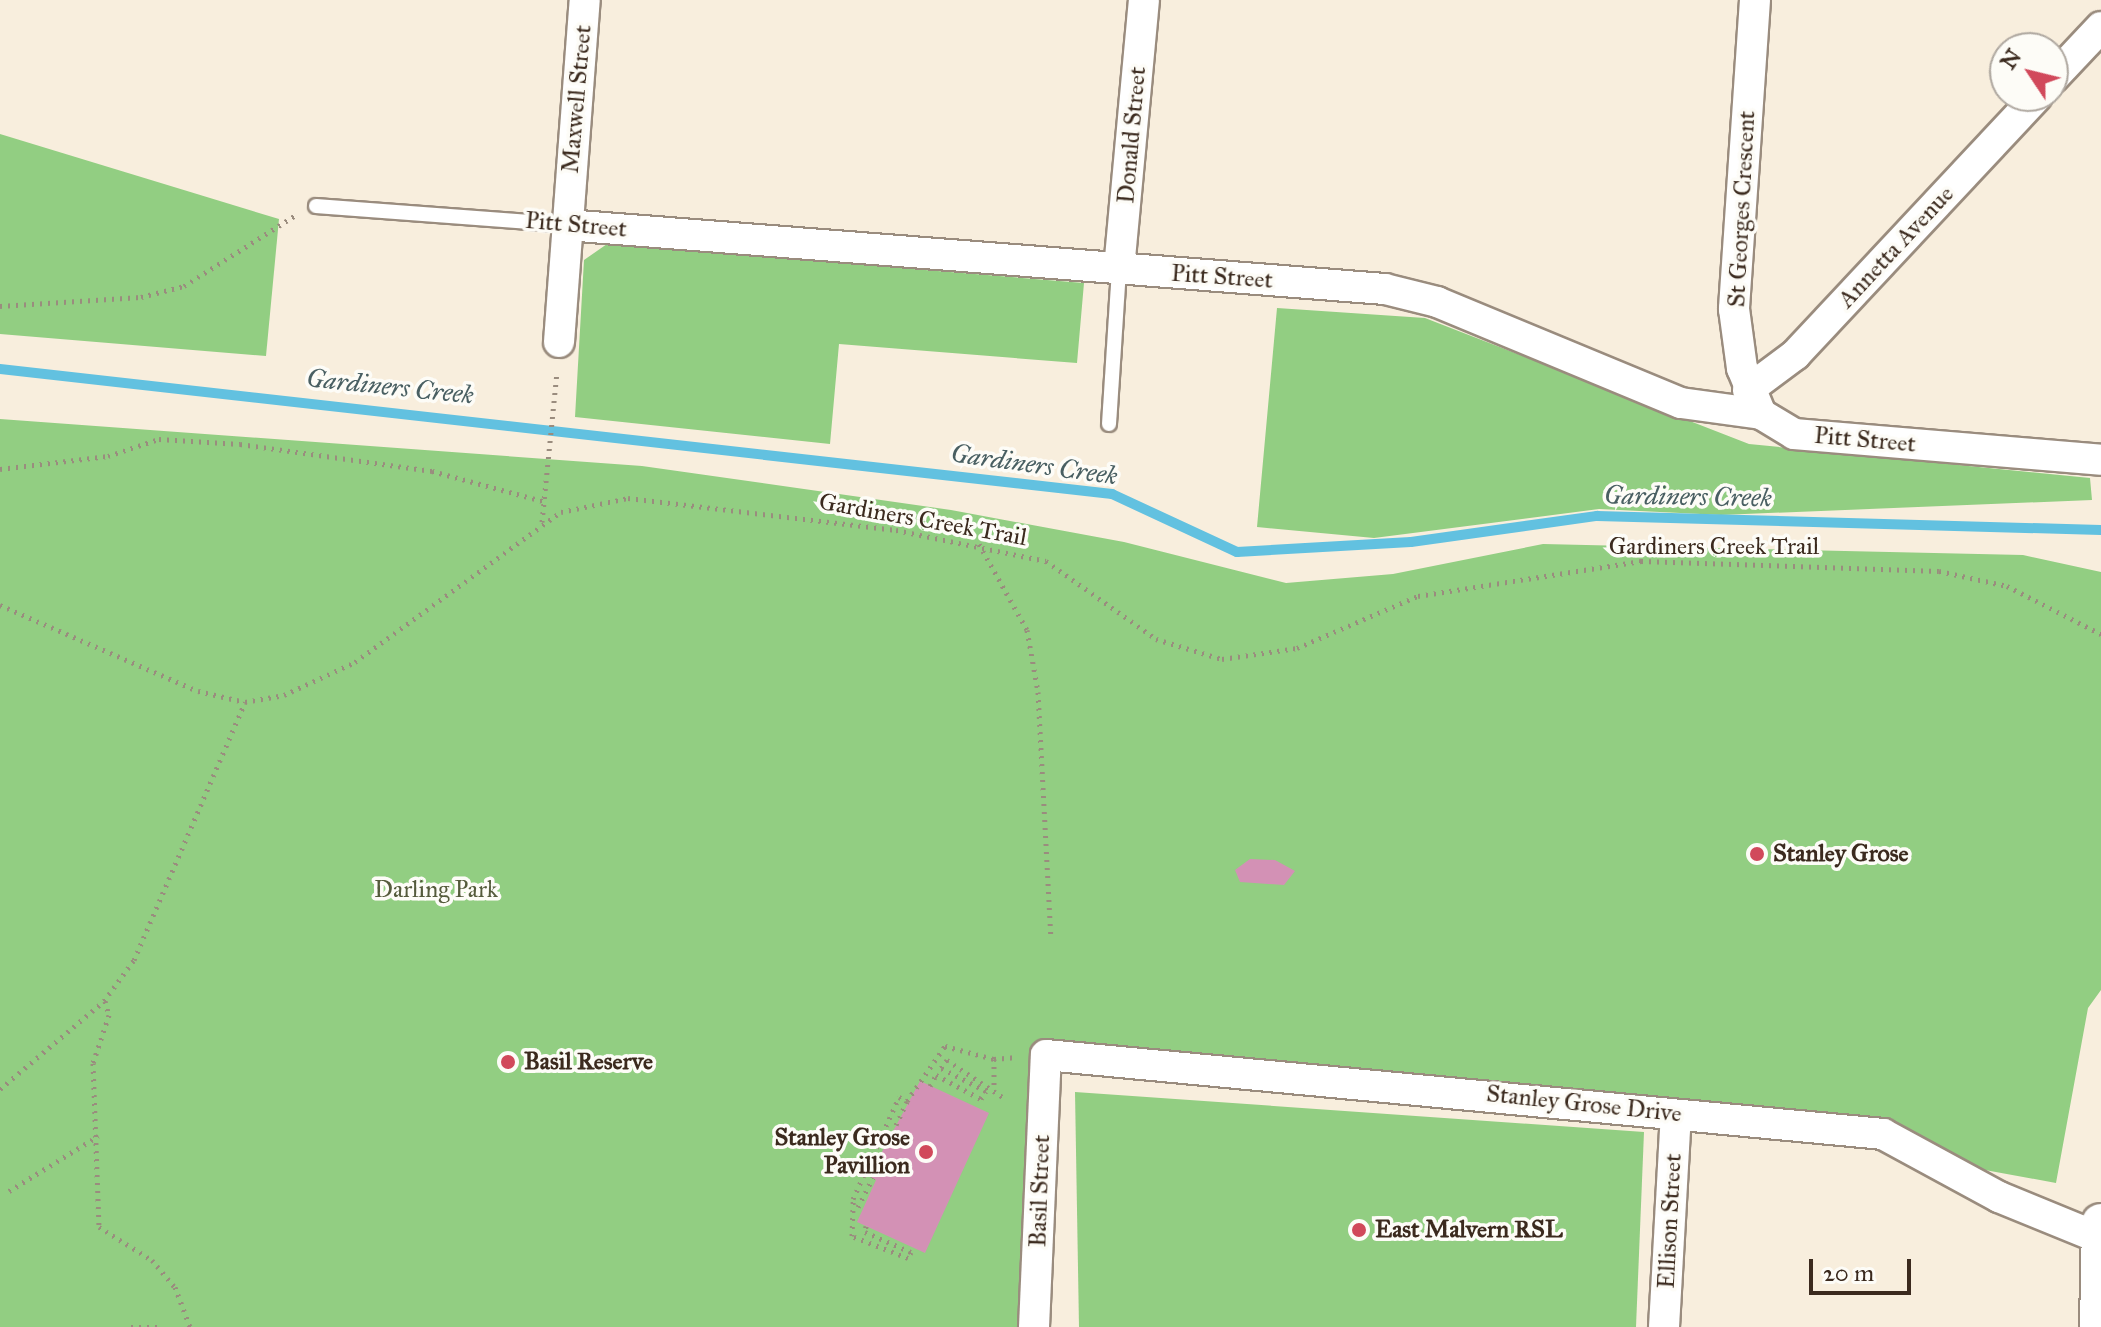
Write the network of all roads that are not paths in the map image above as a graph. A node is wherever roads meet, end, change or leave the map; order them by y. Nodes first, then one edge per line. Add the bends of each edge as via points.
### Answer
1 (585, 0) edge
2 (1144, 0) edge
3 (1755, 0) edge
4 (2101, 27) edge
5 (2069, 61) edge
6 (2022, 112) edge
7 (316, 206) road end
8 (566, 225) junction
9 (1119, 269) junction
10 (559, 342) dead end
11 (1755, 402) junction
12 (1109, 424) dead end
13 (2101, 460) edge
14 (1046, 1055) joint
15 (1676, 1115) junction
16 (2100, 1231) edge
17 (1034, 1327) edge
18 (1664, 1327) edge
19 (2099, 1327) edge

1 - 8 street, Maxwell Street
2 - 9 street, Donald Street
3 - 11 street, St Georges Crescent via 1734,309
4 - 5 street
6 - 11 street, Annetta Avenue
7 - 8 lane, Pitt Street
8 - 9 street, Pitt Street
8 - 10 street, Maxwell Street
9 - 11 street, Pitt Street via 1409,293 1681,403
9 - 12 lane
11 - 13 street, Pitt Street via 1794,434
14 - 15 street, Stanley Grose Drive
14 - 17 street, Basil Street
15 - 16 street, Stanley Grose Drive via 1883,1134 2013,1204
15 - 18 street, Ellison Street
16 - 19 street

